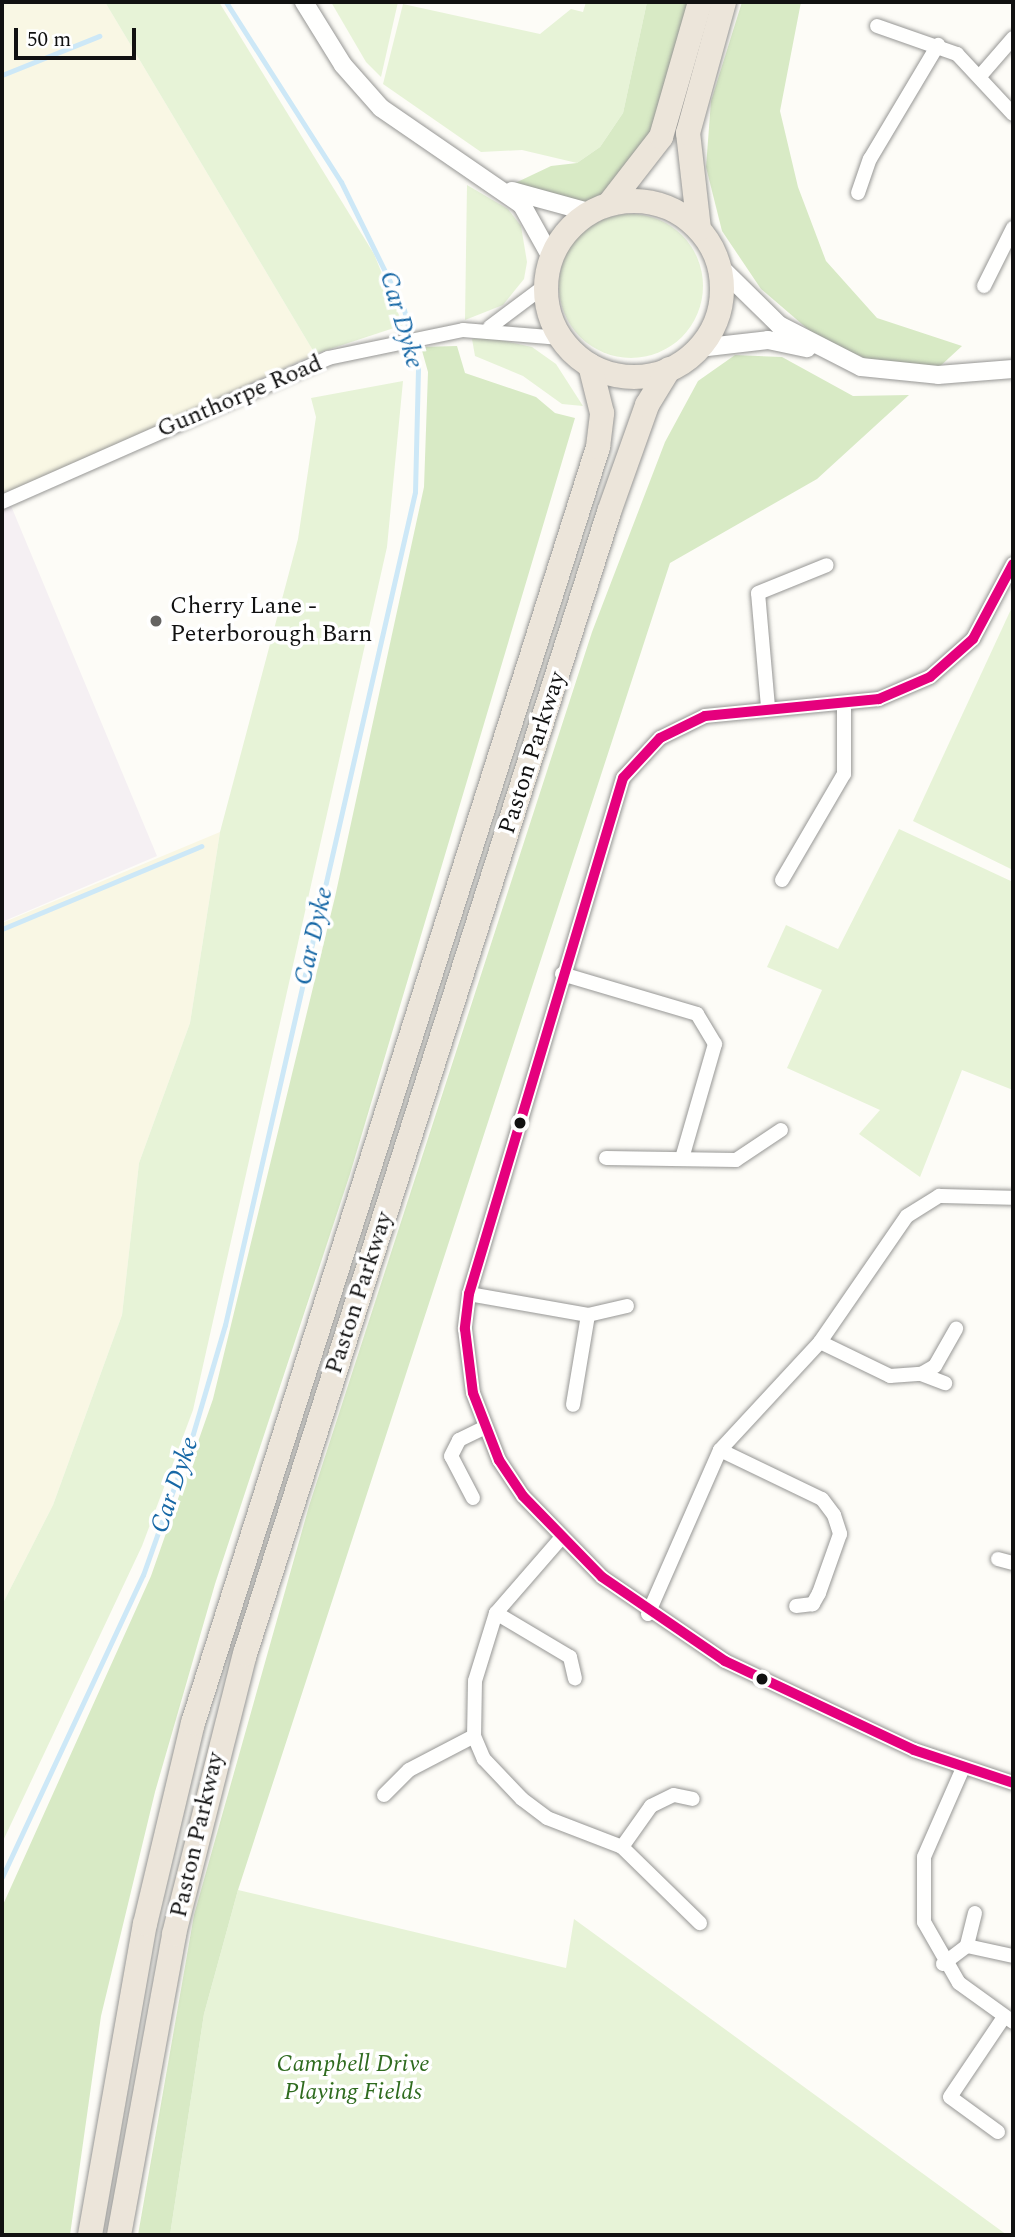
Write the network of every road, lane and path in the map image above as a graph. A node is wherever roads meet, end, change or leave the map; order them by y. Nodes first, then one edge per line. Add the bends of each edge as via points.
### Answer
1 (304, 2) edge
2 (700, 2) edge
3 (724, 2) edge
4 (877, 26) dead end
5 (1013, 38) edge
6 (938, 45) junction
7 (981, 75) junction
8 (1013, 114) edge
9 (499, 187) junction
10 (858, 193) dead end
11 (599, 208) junction
12 (1013, 228) edge
13 (699, 229) junction
14 (551, 257) junction
15 (719, 267) junction
16 (546, 285) junction
17 (984, 286) dead end
18 (489, 328) junction
19 (561, 338) junction
20 (699, 348) junction
21 (821, 350) junction
22 (590, 365) junction
23 (669, 369) junction
24 (1013, 369) edge
25 (2, 502) edge
26 (1013, 564) edge
27 (827, 565) dead end
28 (844, 703) junction
29 (768, 707) junction
30 (782, 880) dead end
31 (562, 974) junction
32 (781, 1130) dead end
33 (606, 1158) dead end
34 (682, 1158) junction
35 (1011, 1194) edge
36 (469, 1294) junction
37 (627, 1306) dead end
38 (588, 1315) junction
39 (956, 1329) dead end
40 (820, 1342) junction
41 (921, 1374) junction
42 (945, 1383) dead end
43 (573, 1405) dead end
44 (485, 1428) junction
45 (720, 1450) junction
46 (473, 1498) dead end
47 (562, 1537) junction
48 (998, 1559) dead end
49 (1013, 1563) edge
50 (796, 1606) dead end
51 (496, 1613) junction
52 (648, 1614) junction
53 (575, 1678) dead end
54 (474, 1737) junction
55 (963, 1768) junction
56 (1013, 1783) edge
57 (384, 1795) dead end
58 (693, 1799) dead end
59 (622, 1847) junction
60 (975, 1913) dead end
61 (700, 1923) dead end
62 (967, 1947) junction
63 (1013, 1956) edge
64 (943, 1965) junction
65 (1009, 2020) edge
66 (998, 2132) dead end
67 (90, 2235) edge
68 (119, 2235) edge

1 - 9 street via 343,65 381,108
2 - 11 highway via 661,137
3 - 13 highway via 688,133
4 - 6 street
5 - 7 street
6 - 7 street
6 - 10 street via 870,159
7 - 8 street
9 - 11 street
9 - 14 street via 522,205
11 - 13 highway via 650,202
11 - 14 highway via 566,231
12 - 17 street
13 - 15 highway
14 - 16 highway
15 - 20 highway via 719,310
15 - 21 street via 759,310
16 - 18 street
16 - 19 highway
18 - 19 street, Gunthorpe Road
18 - 25 street, Gunthorpe Road via 436,333 328,358
19 - 22 highway
20 - 21 street via 768,340
20 - 23 highway
21 - 24 street via 861,367 900,373
22 - 23 highway via 629,376
22 - 67 highway, Paston Parkway via 602,413 598,447 193,1723 145,1924
23 - 68 highway, Paston Parkway via 646,405 608,512 245,1654 180,1908
26 - 28 street via 973,639 954,658 904,691
27 - 29 street via 758,593
28 - 29 street
28 - 30 street via 844,774
29 - 31 street via 729,709 685,723 623,778
31 - 34 street via 697,1014 715,1044
31 - 36 street
32 - 34 street via 736,1160
33 - 34 street
35 - 40 street via 939,1196 907,1216
36 - 38 street
36 - 44 street via 466,1360
37 - 38 street
38 - 43 street
39 - 41 street via 935,1366
40 - 41 street via 890,1376
40 - 45 street
41 - 42 street
44 - 46 street via 458,1440 451,1456
44 - 47 street via 523,1496
45 - 50 street via 822,1499 834,1515 840,1534 818,1593 813,1604
45 - 52 street
47 - 51 street
47 - 52 street
48 - 49 street
51 - 53 street via 570,1657
51 - 54 street via 474,1681
52 - 55 street via 724,1661
54 - 57 street via 409,1770
54 - 59 street via 501,1780 530,1805
55 - 56 street
55 - 64 street via 923,1857 923,1923
58 - 59 street via 674,1795 651,1806
59 - 61 street
60 - 62 street
62 - 63 street
62 - 64 street
64 - 65 street
65 - 66 street via 950,2097

